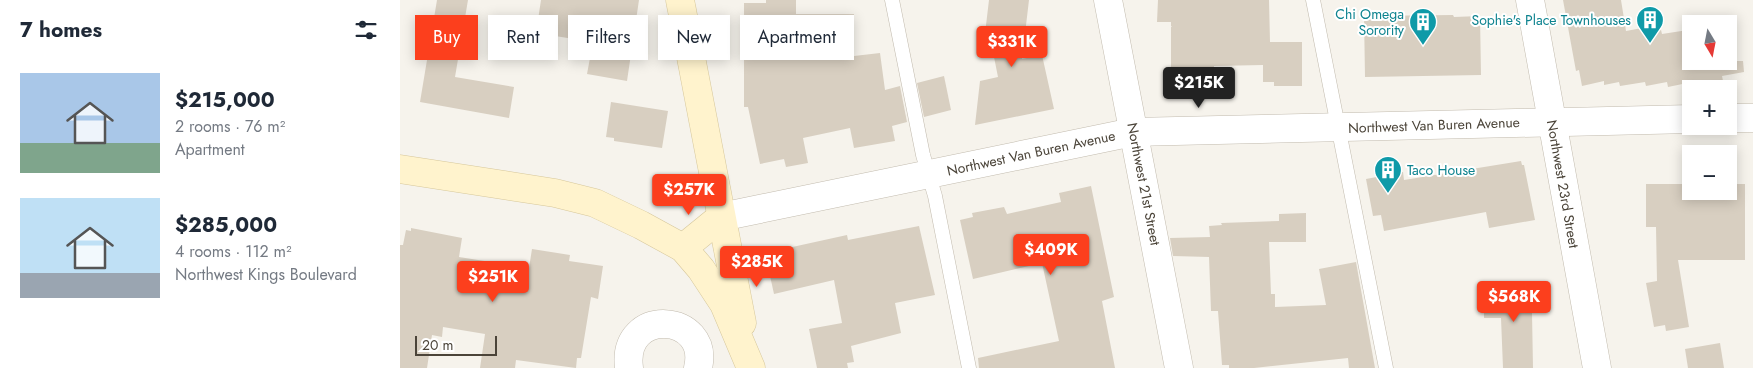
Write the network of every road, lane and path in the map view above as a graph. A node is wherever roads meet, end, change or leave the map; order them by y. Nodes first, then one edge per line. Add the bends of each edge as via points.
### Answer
1 (680, 0) edge
2 (892, 0) edge
3 (1108, 0) edge
4 (1313, 0) edge
5 (1530, 0) edge
6 (1682, 119) edge
7 (1552, 122) junction
8 (1338, 128) junction
9 (1133, 132) junction
10 (400, 169) edge
11 (929, 174) junction
12 (721, 217) junction
13 (683, 248) junction
14 (629, 368) edge
15 (698, 368) edge
16 (751, 368) edge
17 (969, 368) edge
18 (1180, 368) edge
19 (1386, 368) edge
20 (1597, 368) edge

1 - 12 main road
2 - 11 lane
3 - 9 street, Northwest 21st Street
4 - 8 lane
5 - 7 street, Northwest 23rd Street
6 - 7 street, Northwest Van Buren Avenue
7 - 8 street, Northwest Van Buren Avenue
7 - 20 street, Northwest 23rd Street
8 - 9 street, Northwest Van Buren Avenue
8 - 19 lane
9 - 11 street, Northwest Van Buren Avenue
9 - 18 street, Northwest 21st Street
10 - 13 main road via 555,193 595,203
11 - 12 street, Northwest Van Buren Avenue
11 - 17 lane
12 - 13 main road, Northwest Van Buren Avenue
12 - 16 main road
13 - 16 main road via 724,304
14 - 15 street via 631,344 645,328 660,323 684,329 693,338 699,349

